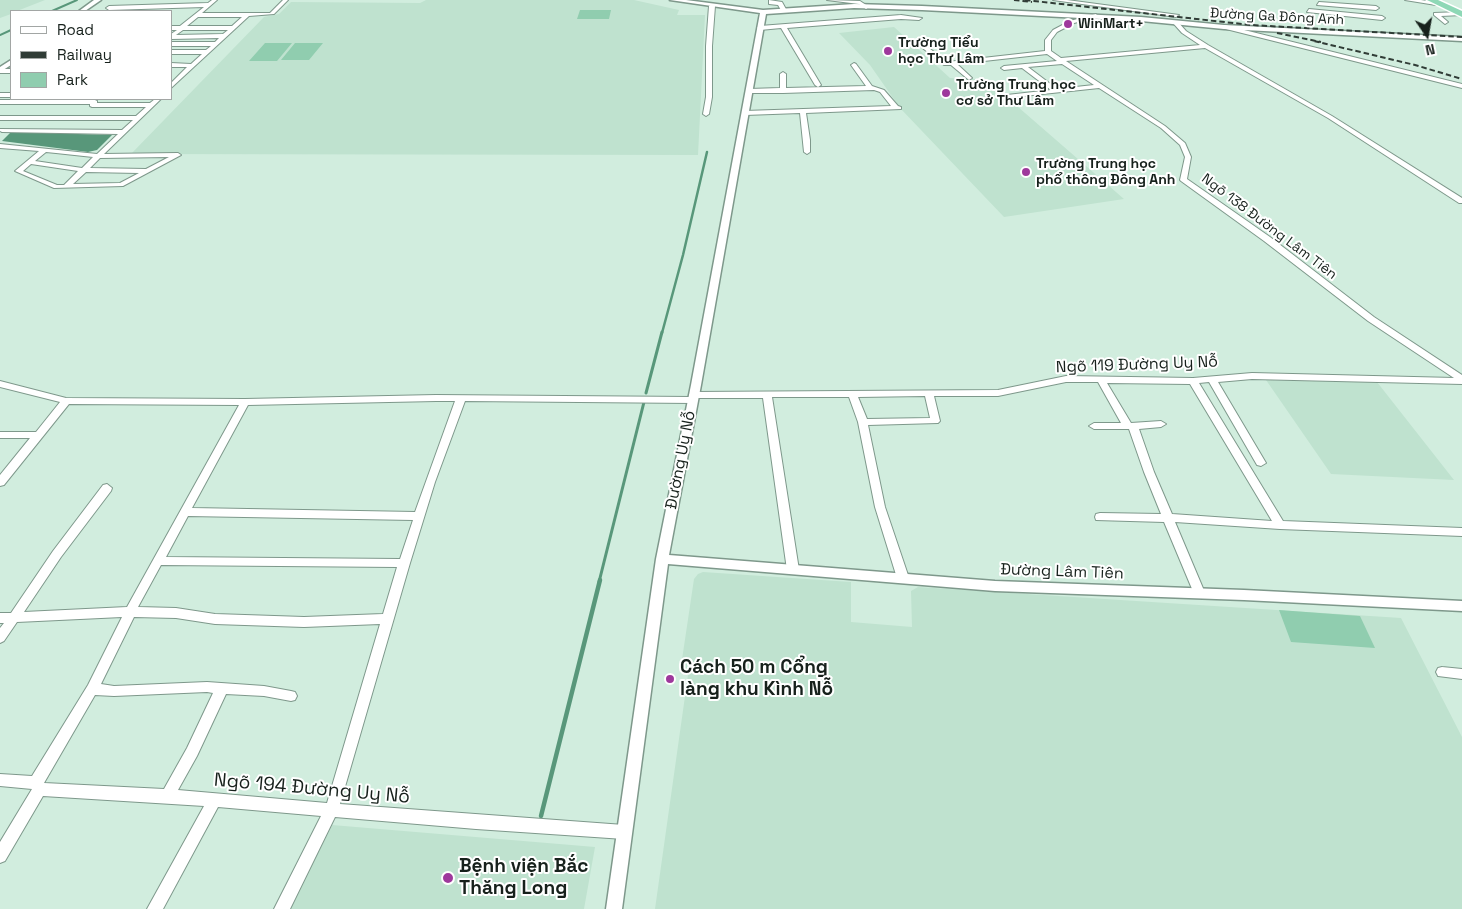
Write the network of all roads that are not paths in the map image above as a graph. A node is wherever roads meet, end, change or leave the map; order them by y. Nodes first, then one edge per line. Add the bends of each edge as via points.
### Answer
1 (98, 0) edge
2 (166, 0) edge
3 (215, 0) edge
4 (286, 0) edge
5 (673, 0) edge
6 (771, 0) edge
7 (829, 0) edge
8 (1055, 0) edge
9 (1329, 0) edge
10 (1407, 0) edge
11 (1434, 1) edge
12 (1089, 2) edge
13 (208, 5) junction
14 (712, 6) junction
15 (1321, 6) dead end
16 (158, 7) junction
17 (866, 7) junction
18 (109, 8) dead end
19 (1377, 9) edge
20 (83, 10) edge
21 (154, 10) edge
22 (784, 11) junction
23 (1309, 11) dead end
24 (763, 12) junction
25 (1176, 14) dead end
26 (1462, 14) edge
27 (197, 15) junction
28 (247, 15) junction
29 (1096, 16) junction
30 (1316, 17) dead end
31 (919, 18) dead end
32 (1445, 22) dead end
33 (1176, 23) junction
34 (783, 26) junction
35 (1224, 27) junction
36 (172, 28) edge
37 (182, 28) junction
38 (234, 28) junction
39 (760, 28) junction
40 (836, 29) dead end
41 (787, 32) junction
42 (172, 36) edge
43 (225, 36) junction
44 (172, 37) edge
45 (1462, 39) edge
46 (172, 44) edge
47 (216, 44) junction
48 (923, 46) dead end
49 (1206, 46) junction
50 (172, 52) edge
51 (208, 52) junction
52 (1048, 52) junction
53 (1060, 61) junction
54 (10, 63) edge
55 (952, 63) junction
56 (854, 64) dead end
57 (172, 66) edge
58 (194, 66) junction
59 (1023, 66) junction
60 (1004, 68) dead end
61 (0, 71) edge
62 (783, 74) dead end
63 (970, 78) dead end
64 (179, 79) junction
65 (172, 80) edge
66 (172, 85) edge
67 (818, 85) dead end
68 (1098, 86) junction
69 (1462, 86) edge
70 (871, 88) junction
71 (1056, 91) junction
72 (749, 92) junction
73 (783, 92) junction
74 (1007, 97) dead end
75 (39, 100) edge
76 (157, 100) edge
77 (0, 102) edge
78 (96, 102) edge
79 (152, 105) junction
80 (30, 107) dead end
81 (24, 112) dead end
82 (804, 112) junction
83 (745, 113) junction
84 (706, 114) dead end
85 (0, 118) edge
86 (17, 118) junction
87 (77, 118) junction
88 (138, 118) junction
89 (1, 131) edge
90 (123, 132) junction
91 (0, 146) edge
92 (45, 150) junction
93 (806, 152) dead end
94 (98, 156) junction
95 (29, 162) junction
96 (84, 170) junction
97 (149, 171) junction
98 (67, 186) junction
99 (1462, 201) edge
100 (1212, 379) junction
101 (1101, 380) junction
102 (1462, 380) edge
103 (1193, 381) junction
104 (0, 384) edge
105 (852, 393) junction
106 (930, 393) junction
107 (767, 394) junction
108 (694, 397) junction
109 (461, 398) junction
110 (66, 401) junction
111 (245, 402) junction
112 (863, 422) junction
113 (1161, 424) dead end
114 (1094, 426) dead end
115 (1130, 426) junction
116 (0, 435) edge
117 (38, 435) junction
118 (1262, 463) dead end
119 (0, 482) edge
120 (107, 488) dead end
121 (184, 512) junction
122 (420, 516) junction
123 (1100, 517) dead end
124 (1169, 518) junction
125 (1280, 525) junction
126 (1462, 532) edge
127 (662, 560) junction
128 (158, 561) junction
129 (404, 563) junction
130 (793, 570) junction
131 (903, 578) junction
132 (1198, 593) junction
133 (1462, 606) edge
134 (130, 612) junction
135 (0, 618) edge
136 (14, 618) junction
137 (388, 620) junction
138 (0, 638) edge
139 (1442, 672) dead end
140 (1462, 674) edge
141 (222, 688) junction
142 (92, 689) junction
143 (292, 696) dead end
144 (0, 780) edge
145 (38, 786) junction
146 (168, 796) junction
147 (214, 800) junction
148 (332, 809) junction
149 (624, 832) junction
150 (0, 856) edge
151 (155, 909) edge
152 (282, 909) edge
153 (614, 909) edge

1 - 20 street
2 - 16 street
3 - 13 street
4 - 28 street via 270,13
5 - 14 street, Đường Ga Đông Anh
6 - 22 street via 771,3 780,3
7 - 17 street via 860,3
8 - 12 street
9 - 19 street
10 - 11 street
11 - 26 highway
12 - 25 street
13 - 16 street
13 - 27 street
14 - 24 street, Đường Ga Đông Anh
14 - 84 street
15 - 19 street
16 - 18 street
16 - 21 street
17 - 22 street, Đường Ga Đông Anh
17 - 29 street, Đường Ga Đông Anh
19 - 23 street
19 - 30 street via 1385,22
22 - 24 street, Đường Ga Đông Anh
24 - 39 street, Đường Uy Nỗ
26 - 32 street via 1436,14
27 - 28 street
27 - 37 street
28 - 38 street
29 - 33 street, Đường Ga Đông Anh
29 - 52 street via 1055,30 1048,40
31 - 34 street
33 - 35 street, Đường Ga Đông Anh
33 - 49 street
34 - 39 street
34 - 41 street
35 - 45 street, Đường Ga Đông Anh
35 - 69 street
36 - 37 street
37 - 38 street
37 - 42 street
38 - 43 street
39 - 72 street, Đường Uy Nỗ
40 - 41 street
41 - 67 street
43 - 44 street
43 - 47 street
46 - 47 street
47 - 51 street
48 - 55 street via 946,64
49 - 53 street
49 - 99 street via 1281,87
50 - 51 street
51 - 58 street
52 - 53 street, Ngõ 138 Đường Lâm Tiên
52 - 55 street
53 - 59 street
53 - 68 street, Ngõ 138 Đường Lâm Tiên
54 - 61 street
55 - 63 street
56 - 70 street
57 - 58 street
58 - 64 street
59 - 60 street
59 - 71 street
62 - 73 street
64 - 65 street
64 - 66 street
68 - 71 street
68 - 102 street, Ngõ 138 Đường Lâm Tiên via 1163,127 1183,144 1188,158 1183,180 1267,239 1371,320
70 - 73 street
70 - 82 street via 882,91 898,108
71 - 74 street
72 - 73 street
72 - 83 street, Đường Uy Nỗ
75 - 77 street
75 - 78 street
75 - 80 street
76 - 79 street
78 - 79 street
78 - 87 street
79 - 88 street
81 - 86 street
82 - 83 street
82 - 93 street
83 - 108 street, Đường Uy Nỗ
85 - 86 street
86 - 87 street
86 - 89 street
87 - 88 street
88 - 90 street
89 - 90 street
90 - 94 street
91 - 92 street
92 - 94 street
92 - 95 street
94 - 96 street
94 - 97 street via 178,155
95 - 96 street
95 - 98 street via 18,171 56,187
96 - 97 street
96 - 98 street
97 - 98 street via 120,185
100 - 102 street, Ngõ 119 Đường Uy Nỗ via 1252,376
100 - 103 street, Ngõ 119 Đường Uy Nỗ
100 - 118 street
101 - 103 street, Ngõ 119 Đường Uy Nỗ
101 - 106 street, Ngõ 119 Đường Uy Nỗ via 1066,379 998,392
101 - 115 street
103 - 125 street
104 - 110 street, Ngõ 119 Đường Uy Nỗ
105 - 106 street, Ngõ 119 Đường Uy Nỗ
105 - 107 street, Ngõ 119 Đường Uy Nỗ
105 - 112 street
106 - 112 street via 935,421
107 - 108 street, Ngõ 119 Đường Uy Nỗ
107 - 130 street
108 - 109 street, Ngõ 119 Đường Uy Nỗ
108 - 127 street, Đường Uy Nỗ
109 - 111 street, Ngõ 119 Đường Uy Nỗ
109 - 122 street
110 - 111 street, Ngõ 119 Đường Uy Nỗ
110 - 117 street
111 - 121 street
112 - 131 street via 880,507
113 - 115 street
114 - 115 street
115 - 124 street
116 - 117 street
117 - 119 street
120 - 136 street
121 - 122 street
121 - 128 street
122 - 129 street
123 - 124 street
124 - 125 street
124 - 132 street
125 - 126 street
127 - 130 street, Đường Lâm Tiên
127 - 149 street, Đường Uy Nỗ
128 - 129 street
128 - 134 street
129 - 137 street
130 - 131 street, Đường Lâm Tiên
131 - 132 street, Đường Lâm Tiên via 995,586
132 - 133 street, Đường Lâm Tiên
134 - 136 street
134 - 137 street via 176,612 215,619 304,622
134 - 142 street
135 - 136 street
136 - 138 street
137 - 148 street
139 - 140 street
141 - 142 street
141 - 143 street
141 - 146 street
142 - 145 street
144 - 145 street, Ngõ 194 Đường Uy Nỗ
145 - 146 street, Ngõ 194 Đường Uy Nỗ
145 - 150 street
146 - 147 street, Ngõ 194 Đường Uy Nỗ
147 - 148 street, Ngõ 194 Đường Uy Nỗ
147 - 151 street
148 - 149 street, Ngõ 194 Đường Uy Nỗ
148 - 152 street
149 - 153 street, Đường Uy Nỗ

